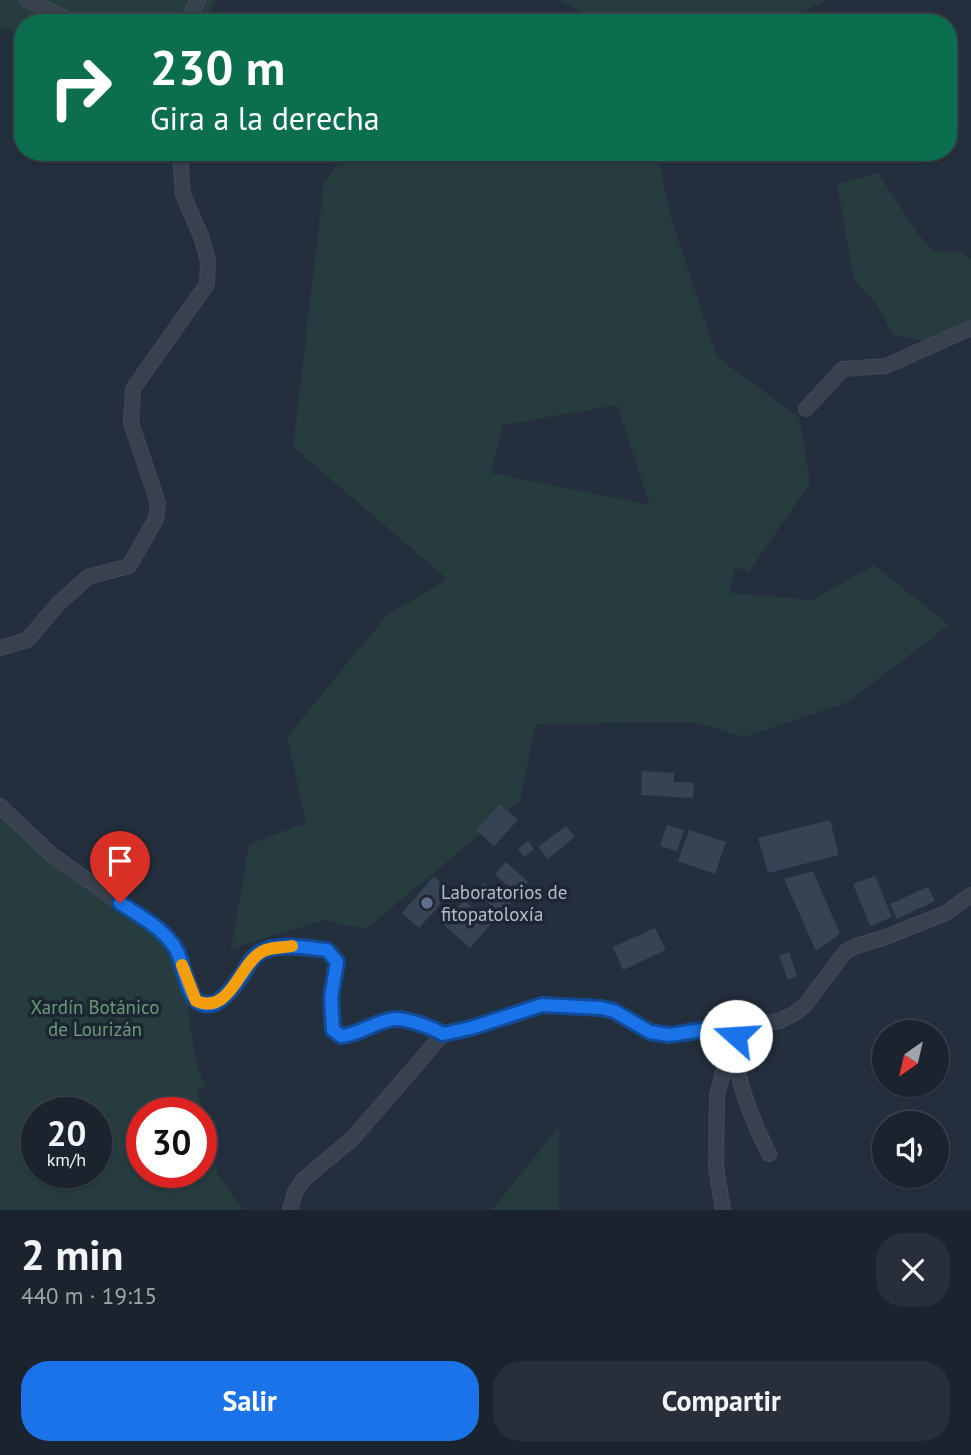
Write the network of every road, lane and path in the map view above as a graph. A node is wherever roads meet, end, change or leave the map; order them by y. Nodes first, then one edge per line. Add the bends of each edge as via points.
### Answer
1 (27, 0) edge
2 (56, 14) edge
3 (181, 161) edge
4 (971, 328) edge
5 (806, 409) dead end
6 (0, 648) edge
7 (0, 806) edge
8 (971, 895) edge
9 (737, 1025) junction
10 (443, 1034) junction
11 (735, 1046) junction
12 (769, 1154) dead end
13 (290, 1210) edge
14 (723, 1210) edge

1 - 2 street
3 - 6 street via 183,195 208,261 207,284 133,389 131,423 158,503 156,519 129,566 88,577 27,640
4 - 5 street via 886,366 843,369
7 - 10 street via 52,855 159,930 176,949 196,1001 206,1005 219,1001 262,951 305,947 327,950 337,962 332,1019 333,1030 341,1036 395,1019
8 - 9 street via 946,913 846,951 794,1014 779,1021
9 - 10 street via 669,1035 650,1032 614,1011 542,1005
9 - 11 street
10 - 13 street via 358,1132 303,1180
11 - 12 street via 737,1074
11 - 14 street via 717,1095 716,1167

